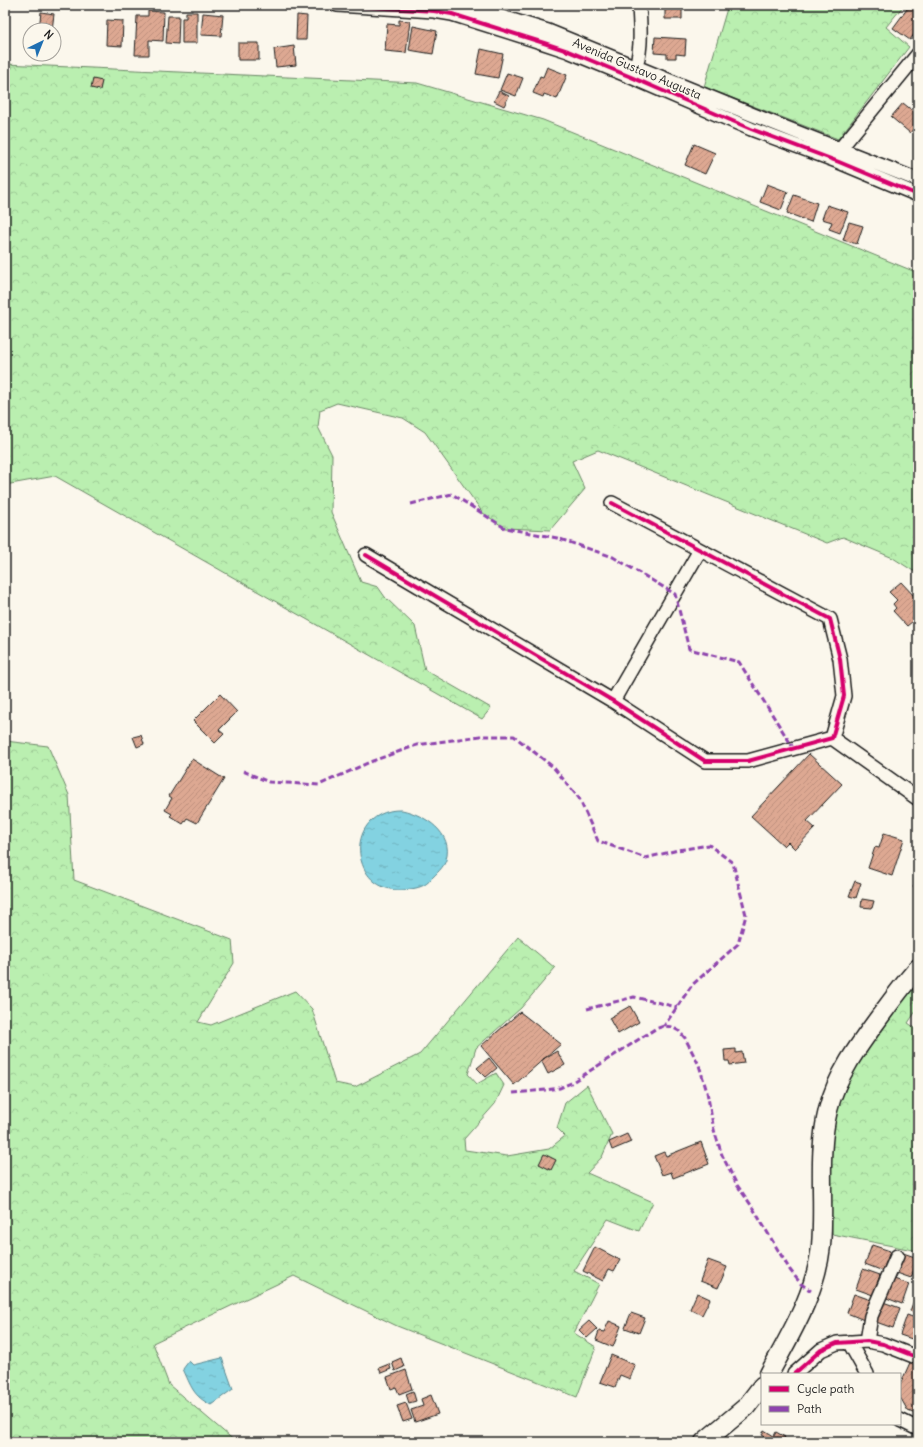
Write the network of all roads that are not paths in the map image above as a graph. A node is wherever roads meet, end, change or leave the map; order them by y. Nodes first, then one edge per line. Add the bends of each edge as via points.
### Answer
1 (337, 5) edge
2 (462, 5) edge
3 (639, 5) edge
4 (918, 54) edge
5 (634, 72) junction
6 (840, 149) junction
7 (918, 180) edge
8 (918, 195) edge
9 (612, 503) dead end
10 (700, 550) junction
11 (366, 556) dead end
12 (613, 701) junction
13 (832, 738) junction
14 (918, 799) edge
15 (918, 968) edge
16 (897, 1256) dead end
17 (867, 1340) junction
18 (849, 1342) junction
19 (918, 1356) edge
20 (770, 1373) edge
21 (795, 1373) edge
22 (866, 1373) edge
23 (761, 1387) edge
24 (761, 1399) edge
25 (746, 1407) junction
26 (901, 1420) edge
27 (918, 1429) edge
28 (704, 1442) edge

1 - 5 street, Avenida Gustavo Augusta via 434,10 452,14
2 - 5 street, Avenida Gustavo Augusta via 548,30
3 - 5 street via 640,50
4 - 6 street
5 - 6 street, Avenida Gustavo Augusta
5 - 8 street, Avenida Gustavo Augusta via 751,129
6 - 7 street, Avenida Gustavo Augusta
9 - 10 street
10 - 12 street
10 - 13 street via 830,619 840,659 844,696
11 - 12 street
12 - 13 street via 705,762 748,761
13 - 14 street
15 - 20 main road via 864,1037 838,1081 828,1109 822,1142 822,1228 817,1268 811,1291
16 - 17 street via 871,1316
17 - 18 street
17 - 19 street
18 - 21 street via 837,1343 821,1350
18 - 22 street
23 - 25 main road
24 - 25 street
25 - 28 main road
26 - 27 street

